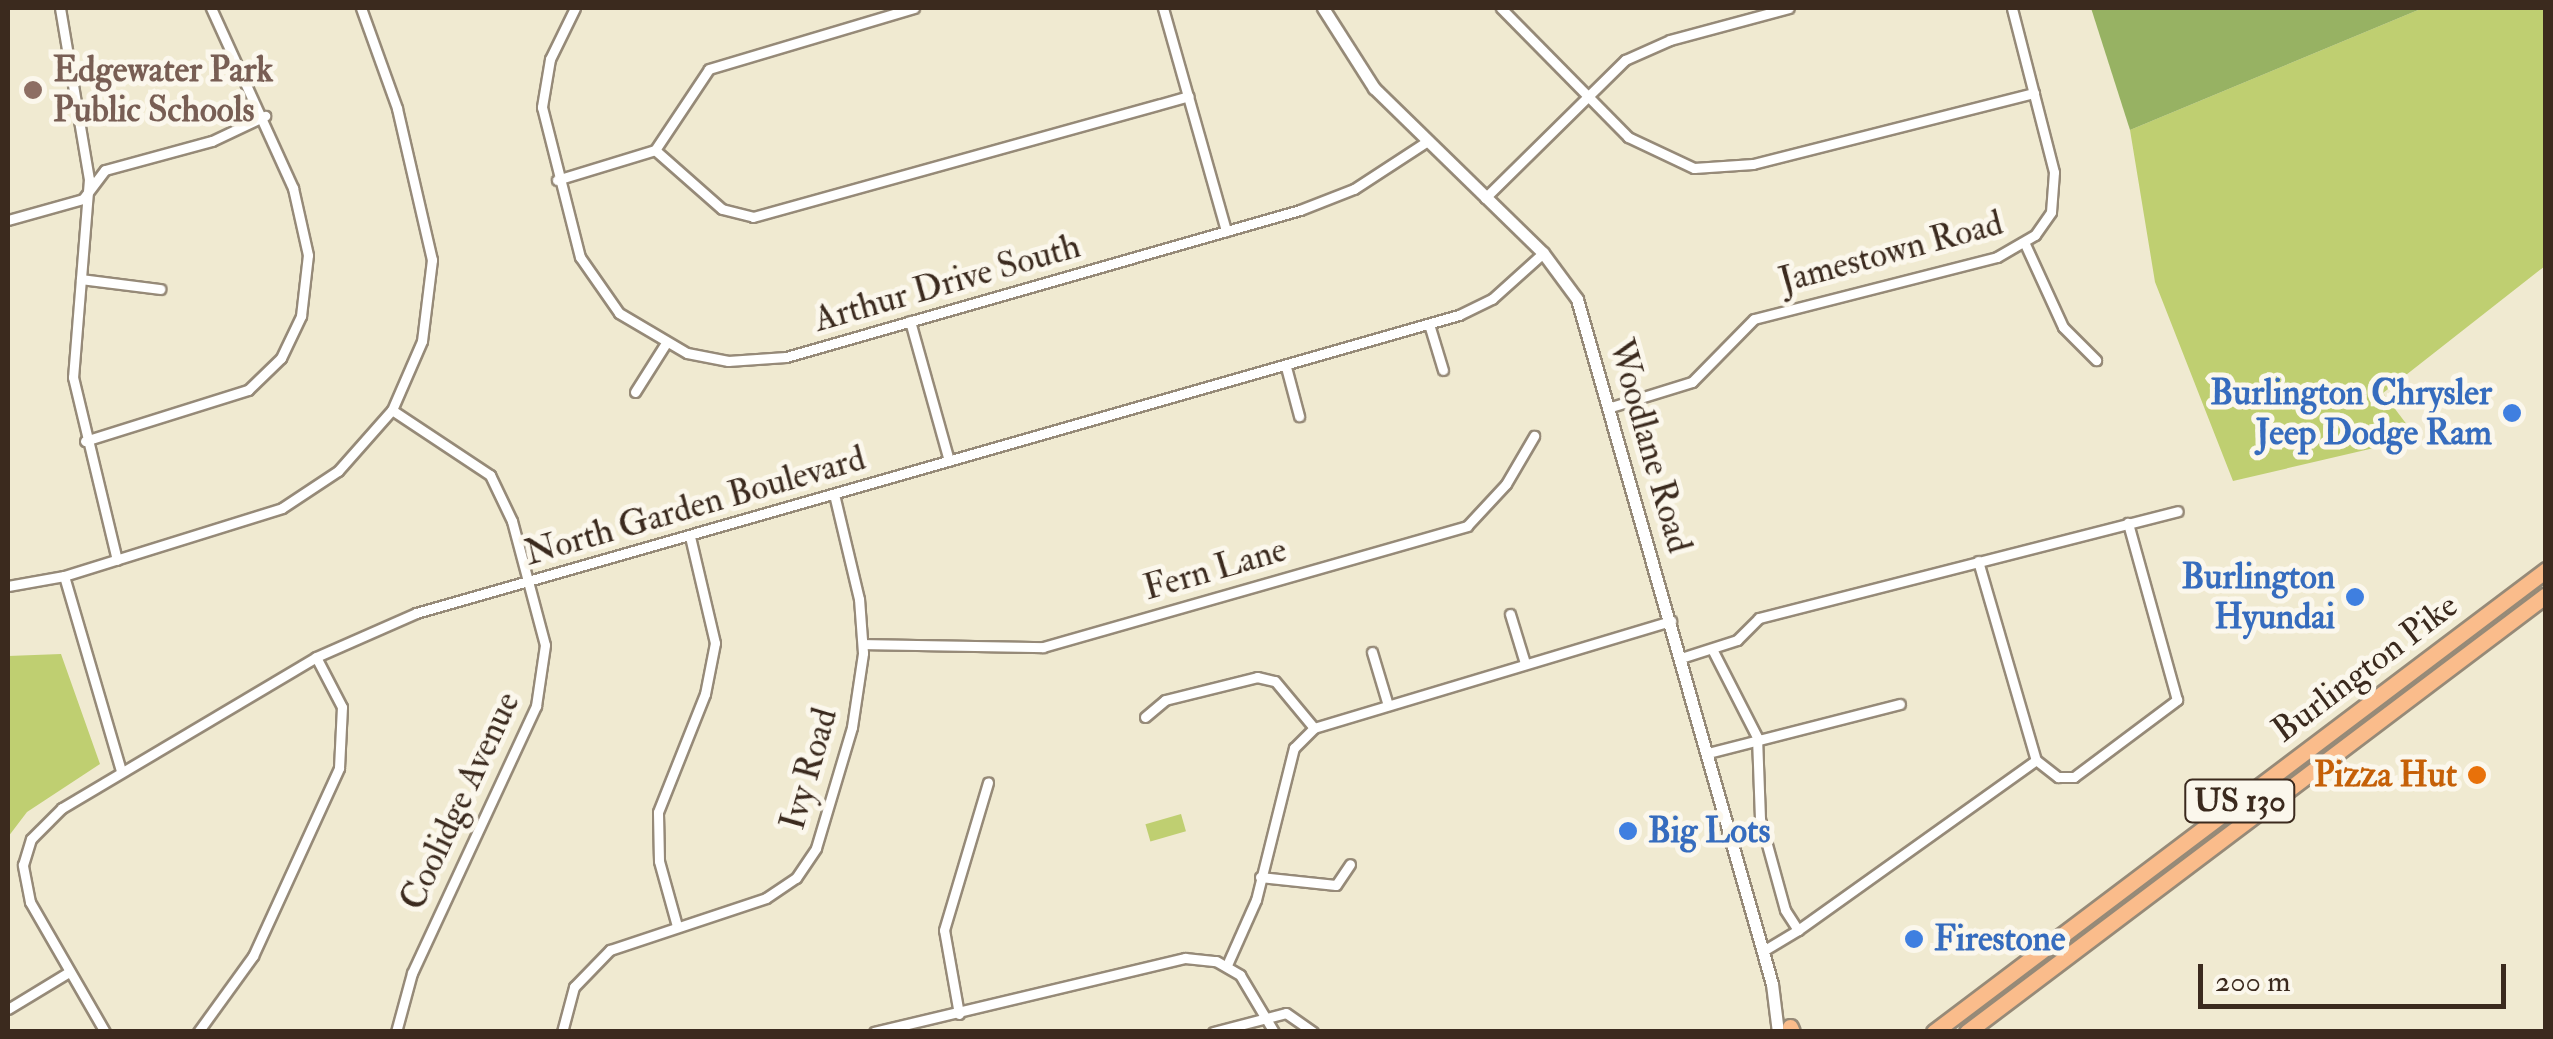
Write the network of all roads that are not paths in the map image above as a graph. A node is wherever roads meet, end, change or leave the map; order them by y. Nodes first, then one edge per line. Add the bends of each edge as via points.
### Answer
1 (60, 8) edge
2 (211, 8) edge
3 (361, 8) edge
4 (914, 8) edge
5 (1163, 8) edge
6 (1323, 8) edge
7 (1501, 8) edge
8 (1789, 8) edge
9 (2012, 8) edge
10 (572, 9) edge
11 (1586, 93) junction
12 (2034, 93) junction
13 (1190, 96) junction
14 (265, 116) junction
15 (1426, 142) junction
16 (655, 150) junction
17 (556, 180) junction
18 (89, 191) junction
19 (1484, 198) junction
20 (8, 220) edge
21 (1226, 232) junction
22 (2024, 244) junction
23 (1543, 253) junction
24 (81, 279) junction
25 (160, 289) dead end
26 (910, 322) junction
27 (1429, 324) junction
28 (666, 343) junction
29 (2096, 360) dead end
30 (1286, 367) junction
31 (1442, 370) dead end
32 (634, 392) dead end
33 (1611, 407) junction
34 (392, 410) junction
35 (1299, 416) dead end
36 (1534, 436) dead end
37 (84, 441) junction
38 (950, 461) junction
39 (834, 494) junction
40 (2178, 511) dead end
41 (2128, 523) junction
42 (690, 536) junction
43 (117, 560) junction
44 (1978, 562) junction
45 (2546, 570) edge
46 (64, 576) junction
47 (530, 582) junction
48 (8, 586) edge
49 (2546, 595) edge
50 (1510, 614) dead end
51 (1671, 621) junction
52 (863, 644) junction
53 (1712, 649) junction
54 (1372, 652) dead end
55 (316, 656) junction
56 (1682, 658) junction
57 (1524, 663) junction
58 (1387, 702) junction
59 (1900, 704) dead end
60 (1145, 717) dead end
61 (1314, 728) junction
62 (1758, 738) junction
63 (1708, 753) junction
64 (2036, 760) junction
65 (121, 771) junction
66 (988, 782) dead end
67 (1350, 864) dead end
68 (1260, 877) junction
69 (676, 926) junction
70 (1798, 930) junction
71 (1763, 951) junction
72 (1227, 965) junction
73 (69, 972) junction
74 (8, 1008) edge
75 (959, 1014) junction
76 (1266, 1016) junction
77 (1788, 1030) edge
78 (105, 1032) edge
79 (198, 1032) edge
80 (396, 1032) edge
81 (562, 1032) edge
82 (874, 1032) edge
83 (1214, 1032) edge
84 (1274, 1032) edge
85 (1313, 1032) edge
86 (1934, 1032) edge
87 (1967, 1032) edge

1 - 18 street
2 - 14 street
3 - 34 street via 397,108 432,260 422,341
4 - 16 street via 709,70
5 - 13 street
6 - 15 street, Woodlane Road via 1361,72
7 - 11 street
8 - 11 street via 1654,45
9 - 12 street, Jamestown Road
10 - 17 street, Arthur Drive South via 542,95
11 - 12 street via 1652,153 1716,169
11 - 19 street
12 - 22 street, Jamestown Road via 2054,199 2044,224
13 - 16 street via 753,217 722,208
13 - 21 street
14 - 18 street via 212,141 105,170
14 - 37 street via 285,162 308,255 304,304 281,358 248,390
15 - 19 street, Woodlane Road
15 - 21 street, Arthur Drive South via 1354,189
16 - 17 street
17 - 28 street, Arthur Drive South via 593,282 619,313
18 - 20 street via 76,202
18 - 24 street
19 - 23 street, Woodlane Road
21 - 26 street, Arthur Drive South
22 - 29 street via 2063,327
22 - 33 street, Jamestown Road via 1766,314 1733,335 1692,382
23 - 27 street, North Garden Boulevard via 1492,298
23 - 33 street, Woodlane Road via 1577,299
24 - 25 street
24 - 37 street via 72,363
26 - 28 street, Arthur Drive South via 757,362 700,356
26 - 38 street
27 - 30 street, North Garden Boulevard
27 - 31 street
28 - 32 street
30 - 35 street
30 - 38 street, North Garden Boulevard
33 - 51 street, Woodlane Road
34 - 43 street via 338,472 282,508
34 - 47 street, Coolidge Avenue via 490,475
36 - 52 street, Fern Lane via 1506,484 1467,526 1043,646
37 - 43 street
38 - 39 street, North Garden Boulevard
39 - 42 street, North Garden Boulevard
39 - 52 street, Ivy Road via 857,586
40 - 41 street
41 - 44 street
41 - 64 street via 2177,700 2074,777 2058,777
42 - 47 street, North Garden Boulevard
42 - 69 street via 715,643 706,694 658,812 658,861
43 - 46 street
44 - 53 street via 1759,618 1737,640
44 - 64 street
45 - 86 highway, Burlington Pike / US 130
46 - 48 street
46 - 65 street
47 - 55 street, North Garden Boulevard via 399,618
47 - 80 street, Coolidge Avenue via 546,645 541,691 412,973
49 - 87 highway, Burlington Pike / US 130
50 - 57 street
51 - 56 street, Woodlane Road
51 - 57 street
52 - 69 street, Ivy Road via 852,727 810,858 777,892
53 - 56 street
53 - 62 street
54 - 58 street
55 - 65 street, North Garden Boulevard
55 - 79 street via 342,707 338,768 253,956
56 - 63 street, Woodlane Road
57 - 58 street
58 - 61 street
59 - 62 street
60 - 61 street via 1166,700 1257,677 1275,682
61 - 68 street via 1294,748
62 - 63 street
62 - 70 street via 1760,819 1785,910
63 - 71 street, Woodlane Road
64 - 70 street
65 - 73 street, North Garden Boulevard via 49,818 25,852 25,891
66 - 75 street via 944,930
67 - 68 street via 1336,885
68 - 72 street
69 - 81 street, Ivy Road via 599,958 568,997
70 - 71 street
71 - 77 street, Woodlane Road
72 - 75 street via 1174,960
72 - 76 street via 1250,983
73 - 74 street
73 - 78 street, North Garden Boulevard
75 - 82 street
76 - 83 street
76 - 84 street
76 - 85 street via 1293,1015

